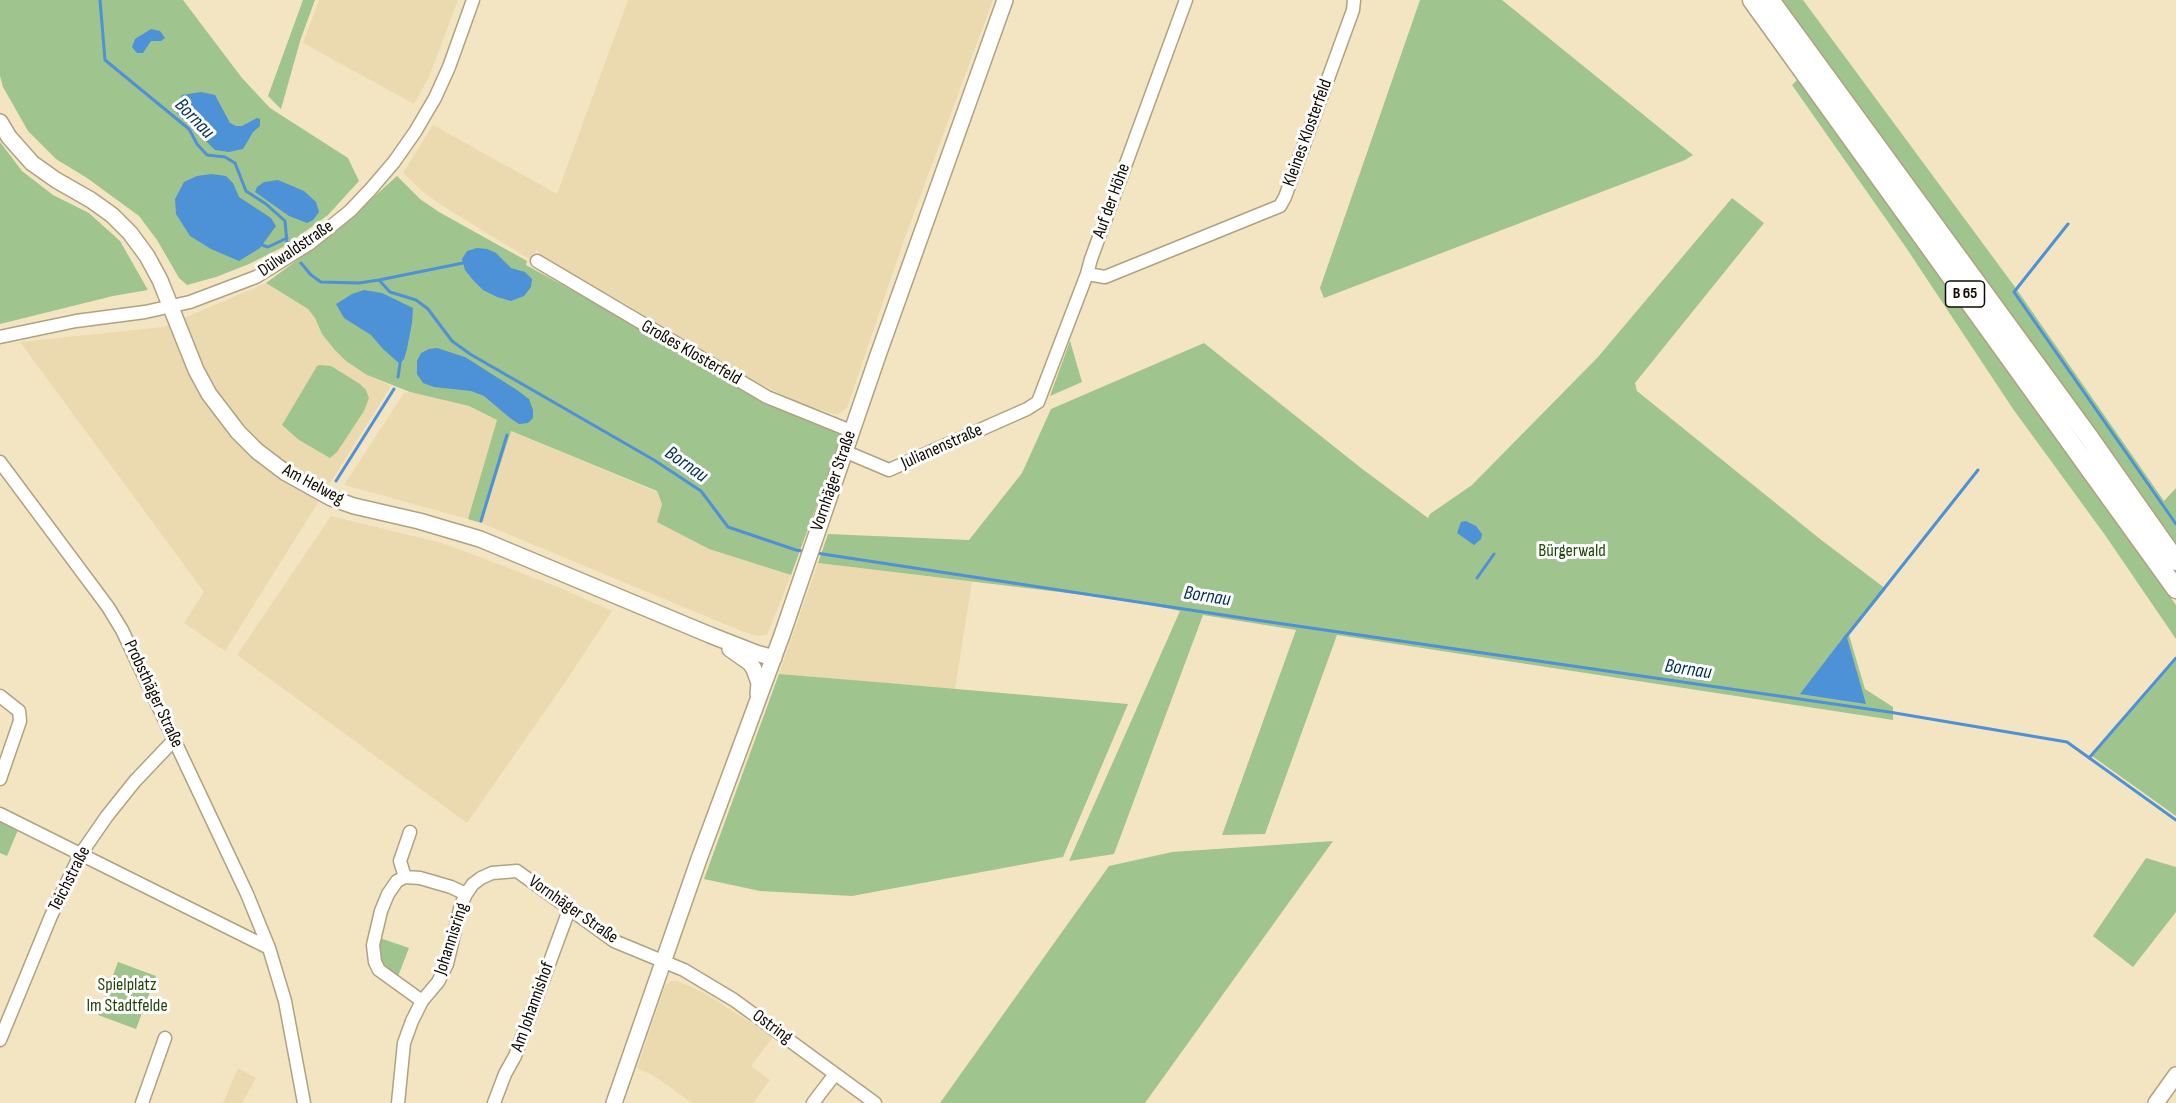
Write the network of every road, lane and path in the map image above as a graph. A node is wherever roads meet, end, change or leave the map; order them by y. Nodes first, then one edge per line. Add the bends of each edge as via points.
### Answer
1 (473, 0) edge
2 (1005, 0) edge
3 (1186, 0) edge
4 (1354, 0) edge
5 (1752, 0) edge
6 (1770, 0) edge
7 (0, 122) edge
8 (537, 261) dead end
9 (1087, 274) junction
10 (170, 307) junction
11 (0, 337) edge
12 (1038, 402) joint
13 (851, 431) junction
14 (844, 451) junction
15 (0, 462) edge
16 (2176, 561) edge
17 (2176, 590) edge
18 (710, 635) junction
19 (774, 658) junction
20 (0, 696) edge
21 (758, 703) junction
22 (174, 740) junction
23 (0, 779) edge
24 (0, 814) edge
25 (410, 832) dead end
26 (80, 855) junction
27 (517, 871) joint
28 (405, 877) junction
29 (466, 894) junction
30 (569, 910) junction
31 (269, 948) junction
32 (663, 961) junction
33 (422, 1002) junction
34 (165, 1038) dead end
35 (0, 1040) edge
36 (835, 1074) junction
37 (2176, 1075) edge
38 (142, 1103) edge
39 (304, 1103) edge
40 (398, 1103) edge
41 (494, 1103) edge
42 (614, 1103) edge
43 (813, 1103) edge
44 (875, 1103) edge
45 (2156, 1103) edge

1 - 10 street, Dülwaldstraße via 449,67 416,132 350,212 309,244 256,277
2 - 13 main road, Vornhäger Straße
3 - 9 street, Auf der Höhe
4 - 9 street, Kleines Klosterfeld via 1280,206 1105,277
5 - 17 highway, B 65
6 - 16 highway, B 65
7 - 10 main road, Am Helweg via 32,163 92,200 130,233 147,256
8 - 13 street, Großes Klosterfeld via 767,397
9 - 12 street, Auf der Höhe
10 - 11 street, Dülwaldstraße
10 - 18 main road, Am Helweg via 196,370 219,409 257,451 300,482 354,506 480,539
12 - 14 street, Julianenstraße via 889,470
13 - 14 main road, Vornhäger Straße
14 - 19 main road, Vornhäger Straße
15 - 22 street, Probsthäger Straße via 108,607
18 - 19 main road, Am Helweg
18 - 21 main road via 750,663 759,683
19 - 21 main road, Vornhäger Straße
20 - 23 street via 19,711 20,720
21 - 32 main road, Vornhäger Straße
22 - 26 street, Teichstraße via 106,816
22 - 31 street, Probsthäger Straße
24 - 26 street
25 - 28 street via 400,861
26 - 31 street
26 - 35 street, Teichstraße
27 - 29 street, Johannisring via 492,873 473,884
27 - 30 street, Vornhäger Straße
28 - 29 street, Johannisring
28 - 33 street via 388,894 381,911 373,945 375,962 379,970
29 - 33 street, Johannisring via 447,964
30 - 32 street, Vornhäger Straße via 614,941
30 - 41 street, Am Johannishof
31 - 39 street, Probsthäger Straße via 287,1010
32 - 36 street, Ostring via 734,1000
32 - 42 main road, Vornhäger Straße
33 - 40 street, Johannisring via 404,1043
34 - 38 street
36 - 43 street
36 - 44 street, Ostring
37 - 45 main road

